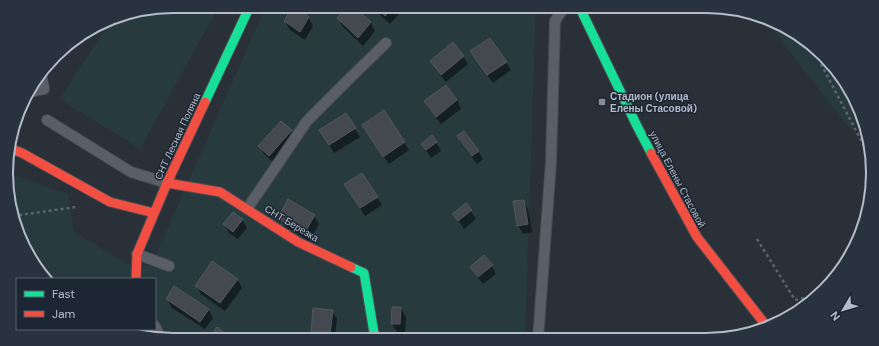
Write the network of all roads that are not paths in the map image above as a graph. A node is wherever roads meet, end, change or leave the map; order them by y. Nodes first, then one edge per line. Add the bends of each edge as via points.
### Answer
1 (247, 13) edge
2 (560, 13) edge
3 (582, 13) edge
4 (386, 42) dead end
5 (42, 81) edge
6 (36, 91) edge
7 (47, 120) dead end
8 (14, 151) edge
9 (166, 183) junction
10 (247, 209) junction
11 (154, 213) junction
12 (137, 254) junction
13 (169, 266) dead end
14 (136, 278) edge
15 (764, 322) edge
16 (374, 333) edge
17 (538, 333) edge

1 - 9 street, СНТ Лесная Поляна
2 - 17 lane via 555,21 551,162
3 - 15 street, улица Елены Стасовой via 637,126 697,238
4 - 10 lane via 307,121
5 - 6 lane via 44,89
7 - 9 lane via 131,172
8 - 11 street via 110,202
9 - 10 street, СНТ Березка via 220,192
9 - 11 street, СНТ Лесная Поляна
10 - 16 street, СНТ Березка via 298,242 364,273
11 - 12 street, СНТ Лесная Поляна
12 - 13 lane
12 - 14 street, СНТ Лесная Поляна

